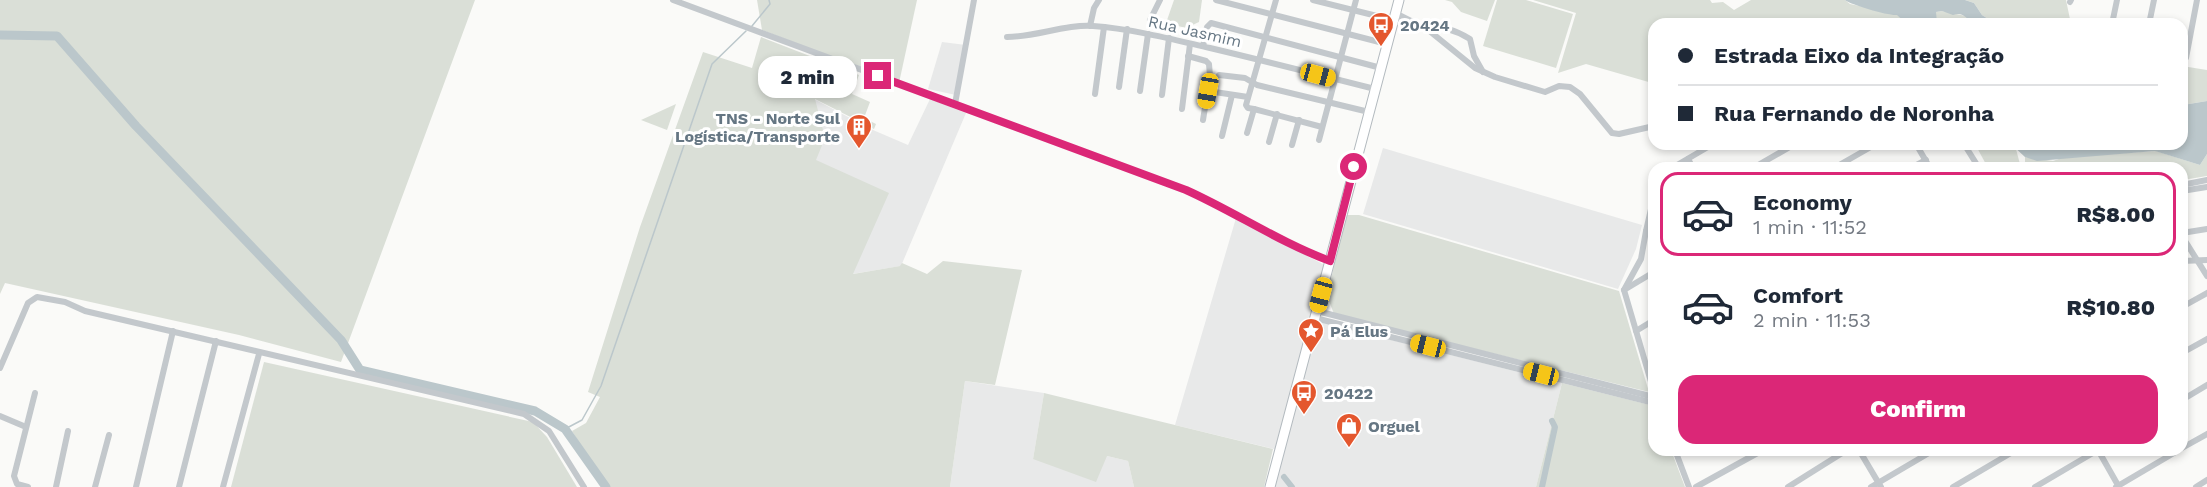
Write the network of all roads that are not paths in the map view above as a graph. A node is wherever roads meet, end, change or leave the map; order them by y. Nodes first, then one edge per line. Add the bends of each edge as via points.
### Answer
1 (673, 0) edge
2 (974, 0) edge
3 (1099, 0) edge
4 (1160, 0) edge
5 (1216, 0) edge
6 (1276, 0) edge
7 (1313, 0) edge
8 (1356, 0) edge
9 (1399, 0) edge
10 (2117, 0) edge
11 (2154, 0) edge
12 (2197, 0) edge
13 (1354, 9) junction
14 (1273, 15) junction
15 (1394, 16) junction
16 (2113, 18) edge
17 (2150, 18) edge
18 (1150, 20) dead end
19 (1417, 24) junction
20 (1090, 26) junction
21 (1104, 27) junction
22 (1127, 29) junction
23 (1148, 33) junction
24 (1348, 34) junction
25 (1007, 37) dead end
26 (1169, 38) junction
27 (1266, 38) junction
28 (1190, 44) junction
29 (1387, 44) junction
30 (1203, 46) junction
31 (2188, 47) edge
32 (1188, 56) junction
33 (1342, 57) junction
34 (1259, 59) junction
35 (1381, 68) junction
36 (1483, 72) junction
37 (1220, 75) dead end
38 (1336, 79) junction
39 (1253, 83) junction
40 (1119, 87) dead end
41 (1375, 89) junction
42 (1140, 91) dead end
43 (1208, 91) junction
44 (1095, 94) dead end
45 (1162, 95) dead end
46 (1232, 95) junction
47 (1248, 97) junction
48 (1329, 103) junction
49 (955, 104) junction
50 (1182, 109) dead end
51 (1254, 109) junction
52 (1369, 112) junction
53 (1276, 114) junction
54 (1203, 120) dead end
55 (1299, 120) junction
56 (1322, 127) junction
57 (1648, 128) edge
58 (1247, 133) dead end
59 (1222, 136) dead end
60 (1319, 140) dead end
61 (1269, 142) dead end
62 (1292, 144) dead end
63 (1703, 150) edge
64 (1784, 150) edge
65 (1866, 150) edge
66 (1920, 150) edge
67 (1688, 159) junction
68 (1926, 160) joint
69 (1683, 162) edge
70 (1690, 162) edge
71 (1763, 162) edge
72 (1844, 162) edge
73 (1922, 162) edge
74 (2207, 180) edge
75 (2188, 184) edge
76 (2207, 187) edge
77 (2188, 190) edge
78 (1648, 222) edge
79 (2207, 229) edge
80 (1646, 231) joint
81 (2188, 234) edge
82 (2188, 244) edge
83 (2198, 260) junction
84 (2207, 260) edge
85 (1330, 261) junction
86 (2188, 261) edge
87 (1648, 276) edge
88 (2207, 276) edge
89 (1624, 290) junction
90 (2207, 293) edge
91 (2188, 304) edge
92 (1316, 314) junction
93 (1648, 324) edge
94 (173, 331) junction
95 (1636, 331) junction
96 (2207, 339) edge
97 (216, 341) junction
98 (2188, 350) edge
99 (259, 354) junction
100 (1648, 362) edge
101 (0, 368) edge
102 (2207, 386) edge
103 (35, 393) dead end
104 (1648, 394) edge
105 (2188, 397) edge
106 (1648, 401) edge
107 (0, 416) edge
108 (26, 427) junction
109 (68, 431) dead end
110 (2207, 434) edge
111 (109, 435) dead end
112 (2188, 445) edge
113 (1678, 456) edge
114 (1752, 456) edge
115 (1837, 456) edge
116 (1863, 456) edge
117 (1925, 456) edge
118 (2006, 456) edge
119 (2088, 456) edge
120 (2101, 456) edge
121 (2169, 456) edge
122 (2207, 480) edge
123 (1880, 485) edge
124 (28, 487) edge
125 (56, 487) edge
126 (95, 487) edge
127 (136, 487) edge
128 (178, 487) edge
129 (223, 487) edge
130 (584, 487) edge
131 (1270, 487) edge
132 (1689, 487) edge
133 (1696, 487) edge
134 (1788, 487) edge
135 (1871, 487) edge
136 (1953, 487) edge
137 (2035, 487) edge
138 (2118, 487) edge
139 (2196, 487) edge

1 - 49 street
2 - 49 street
3 - 20 street
4 - 18 street
5 - 14 street
6 - 14 street
7 - 13 street
8 - 13 street
9 - 15 main road
10 - 16 street
11 - 17 street
12 - 31 street
13 - 15 street
13 - 24 street
14 - 24 street
14 - 27 street
15 - 19 street
15 - 29 main road
19 - 36 street
19 - 36 street via 1440,25 1470,39
20 - 21 street, Rua Jasmim
20 - 25 street, Rua Jasmim
21 - 22 street, Rua Jasmim
21 - 44 street
22 - 23 street, Rua Jasmim
22 - 40 street
23 - 26 street, Rua Jasmim
23 - 42 street
24 - 29 street
24 - 33 street
26 - 28 street, Rua Jasmim
26 - 45 street
27 - 30 street via 1211,23
27 - 33 street
27 - 34 street
28 - 30 street, Rua Jasmim
28 - 32 street
29 - 35 main road
30 - 34 street, Rua Jasmim
32 - 43 street via 1209,64
32 - 50 street
33 - 35 street
33 - 38 street
34 - 38 street, Rua Jasmim
34 - 39 street
35 - 41 main road
36 - 57 street via 1545,92 1559,86 1570,87 1612,133 1619,135
37 - 39 street
38 - 41 street, Rua Jasmim
38 - 48 street
39 - 47 street
39 - 48 street
41 - 52 main road
43 - 46 street
43 - 54 street
46 - 47 street
46 - 59 street
47 - 51 street via 1247,107
48 - 52 street
48 - 56 street
49 - 85 street via 1186,190
51 - 53 street
51 - 58 street
52 - 85 main road
53 - 55 street
53 - 61 street
55 - 56 street
55 - 62 street
56 - 60 street
63 - 67 street
64 - 71 street
65 - 72 street
66 - 68 street
67 - 69 street
67 - 70 street
68 - 73 street
74 - 75 street
76 - 77 street
78 - 80 street
79 - 81 street
80 - 89 street via 1641,259
82 - 83 street
83 - 84 street
83 - 86 street
83 - 88 street
85 - 92 main road
87 - 89 street
89 - 95 street
90 - 91 street
92 - 104 street
92 - 106 street
92 - 131 main road
93 - 95 street
94 - 97 street
94 - 101 street via 37,297 24,309
94 - 127 street
95 - 100 street
96 - 98 street
97 - 99 street
97 - 128 street
99 - 129 street
99 - 130 street via 524,414 549,431
102 - 105 street
103 - 108 street
107 - 108 street
108 - 124 street via 15,473 16,483
109 - 125 street
110 - 112 street
111 - 126 street
113 - 132 street
114 - 133 street
115 - 134 street
116 - 123 street
117 - 123 street
118 - 136 street
119 - 137 street
120 - 138 street
121 - 138 street
122 - 139 street
123 - 135 street

